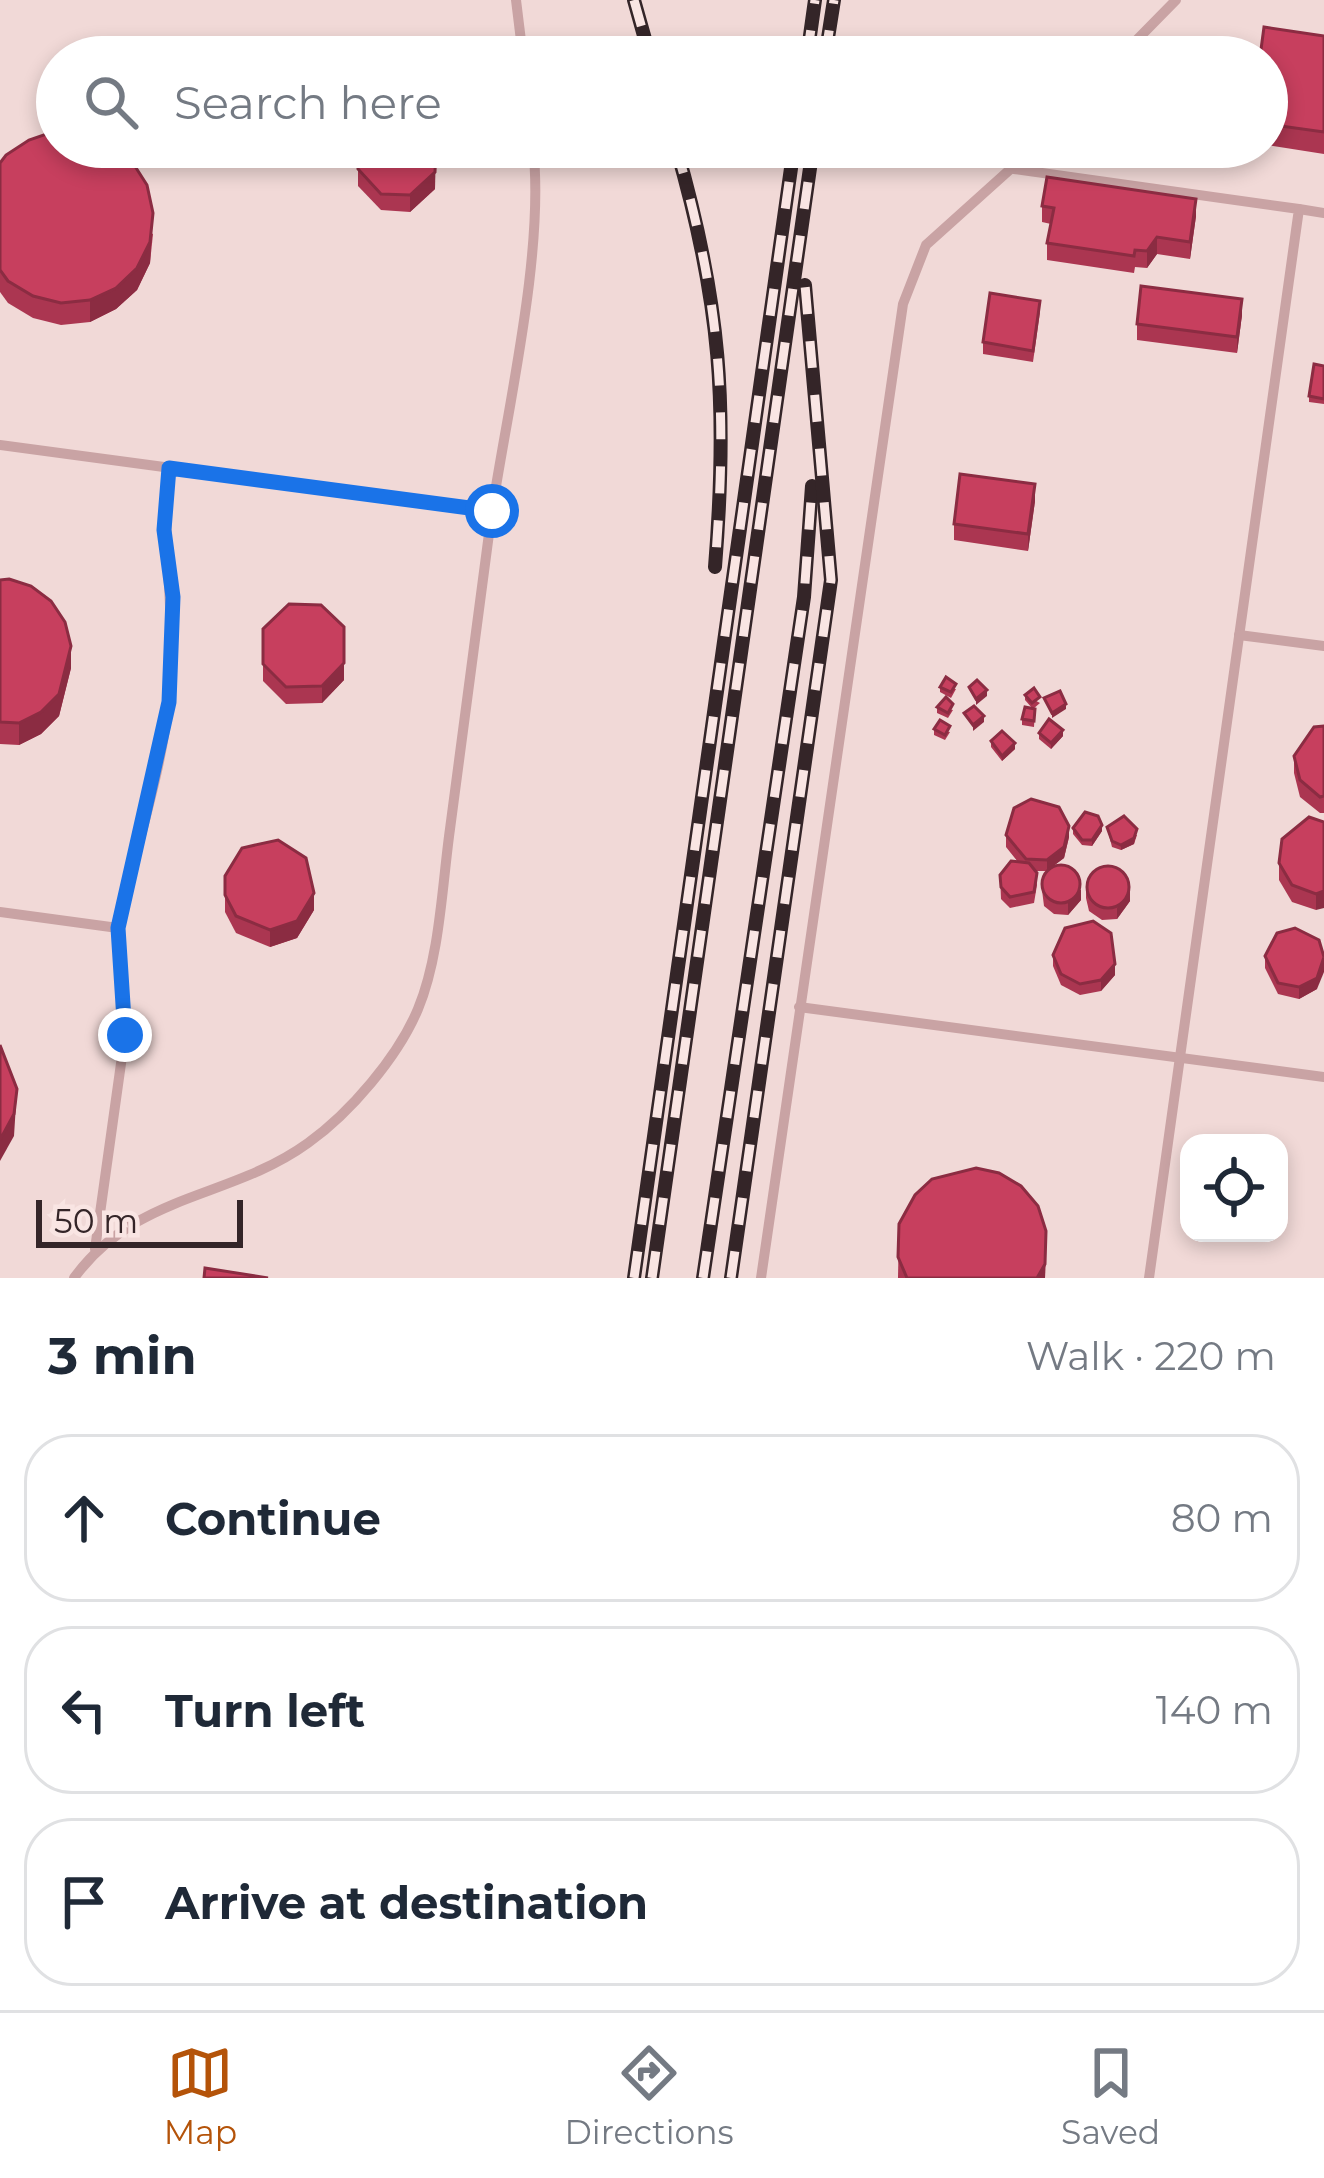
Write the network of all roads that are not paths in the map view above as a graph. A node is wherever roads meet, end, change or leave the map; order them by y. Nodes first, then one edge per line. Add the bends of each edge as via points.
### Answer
1 (516, 0) edge
2 (1176, 0) edge
3 (520, 36) edge
4 (1141, 36) edge
5 (536, 168) edge
6 (1014, 169) joint
7 (1299, 209) junction
8 (1324, 213) edge
9 (0, 445) edge
10 (169, 468) junction
11 (492, 511) junction
12 (1239, 634) junction
13 (1324, 646) edge
14 (0, 911) edge
15 (118, 928) junction
16 (799, 1007) junction
17 (1181, 1055) junction
18 (1324, 1077) edge
19 (95, 1249) junction
20 (74, 1278) edge
21 (760, 1278) edge
22 (1149, 1278) edge

1 - 3 lane
2 - 4 lane
5 - 11 lane
6 - 7 lane
6 - 16 lane via 926,245 903,304
7 - 8 lane
7 - 12 lane
9 - 10 lane
10 - 11 lane
10 - 15 lane via 169,702
11 - 19 lane via 440,908 418,1008 379,1071 308,1143 134,1219
12 - 13 lane
12 - 17 lane
14 - 15 lane
15 - 19 lane via 125,1035
16 - 17 lane
16 - 21 lane
17 - 18 lane
17 - 22 lane
19 - 20 lane

